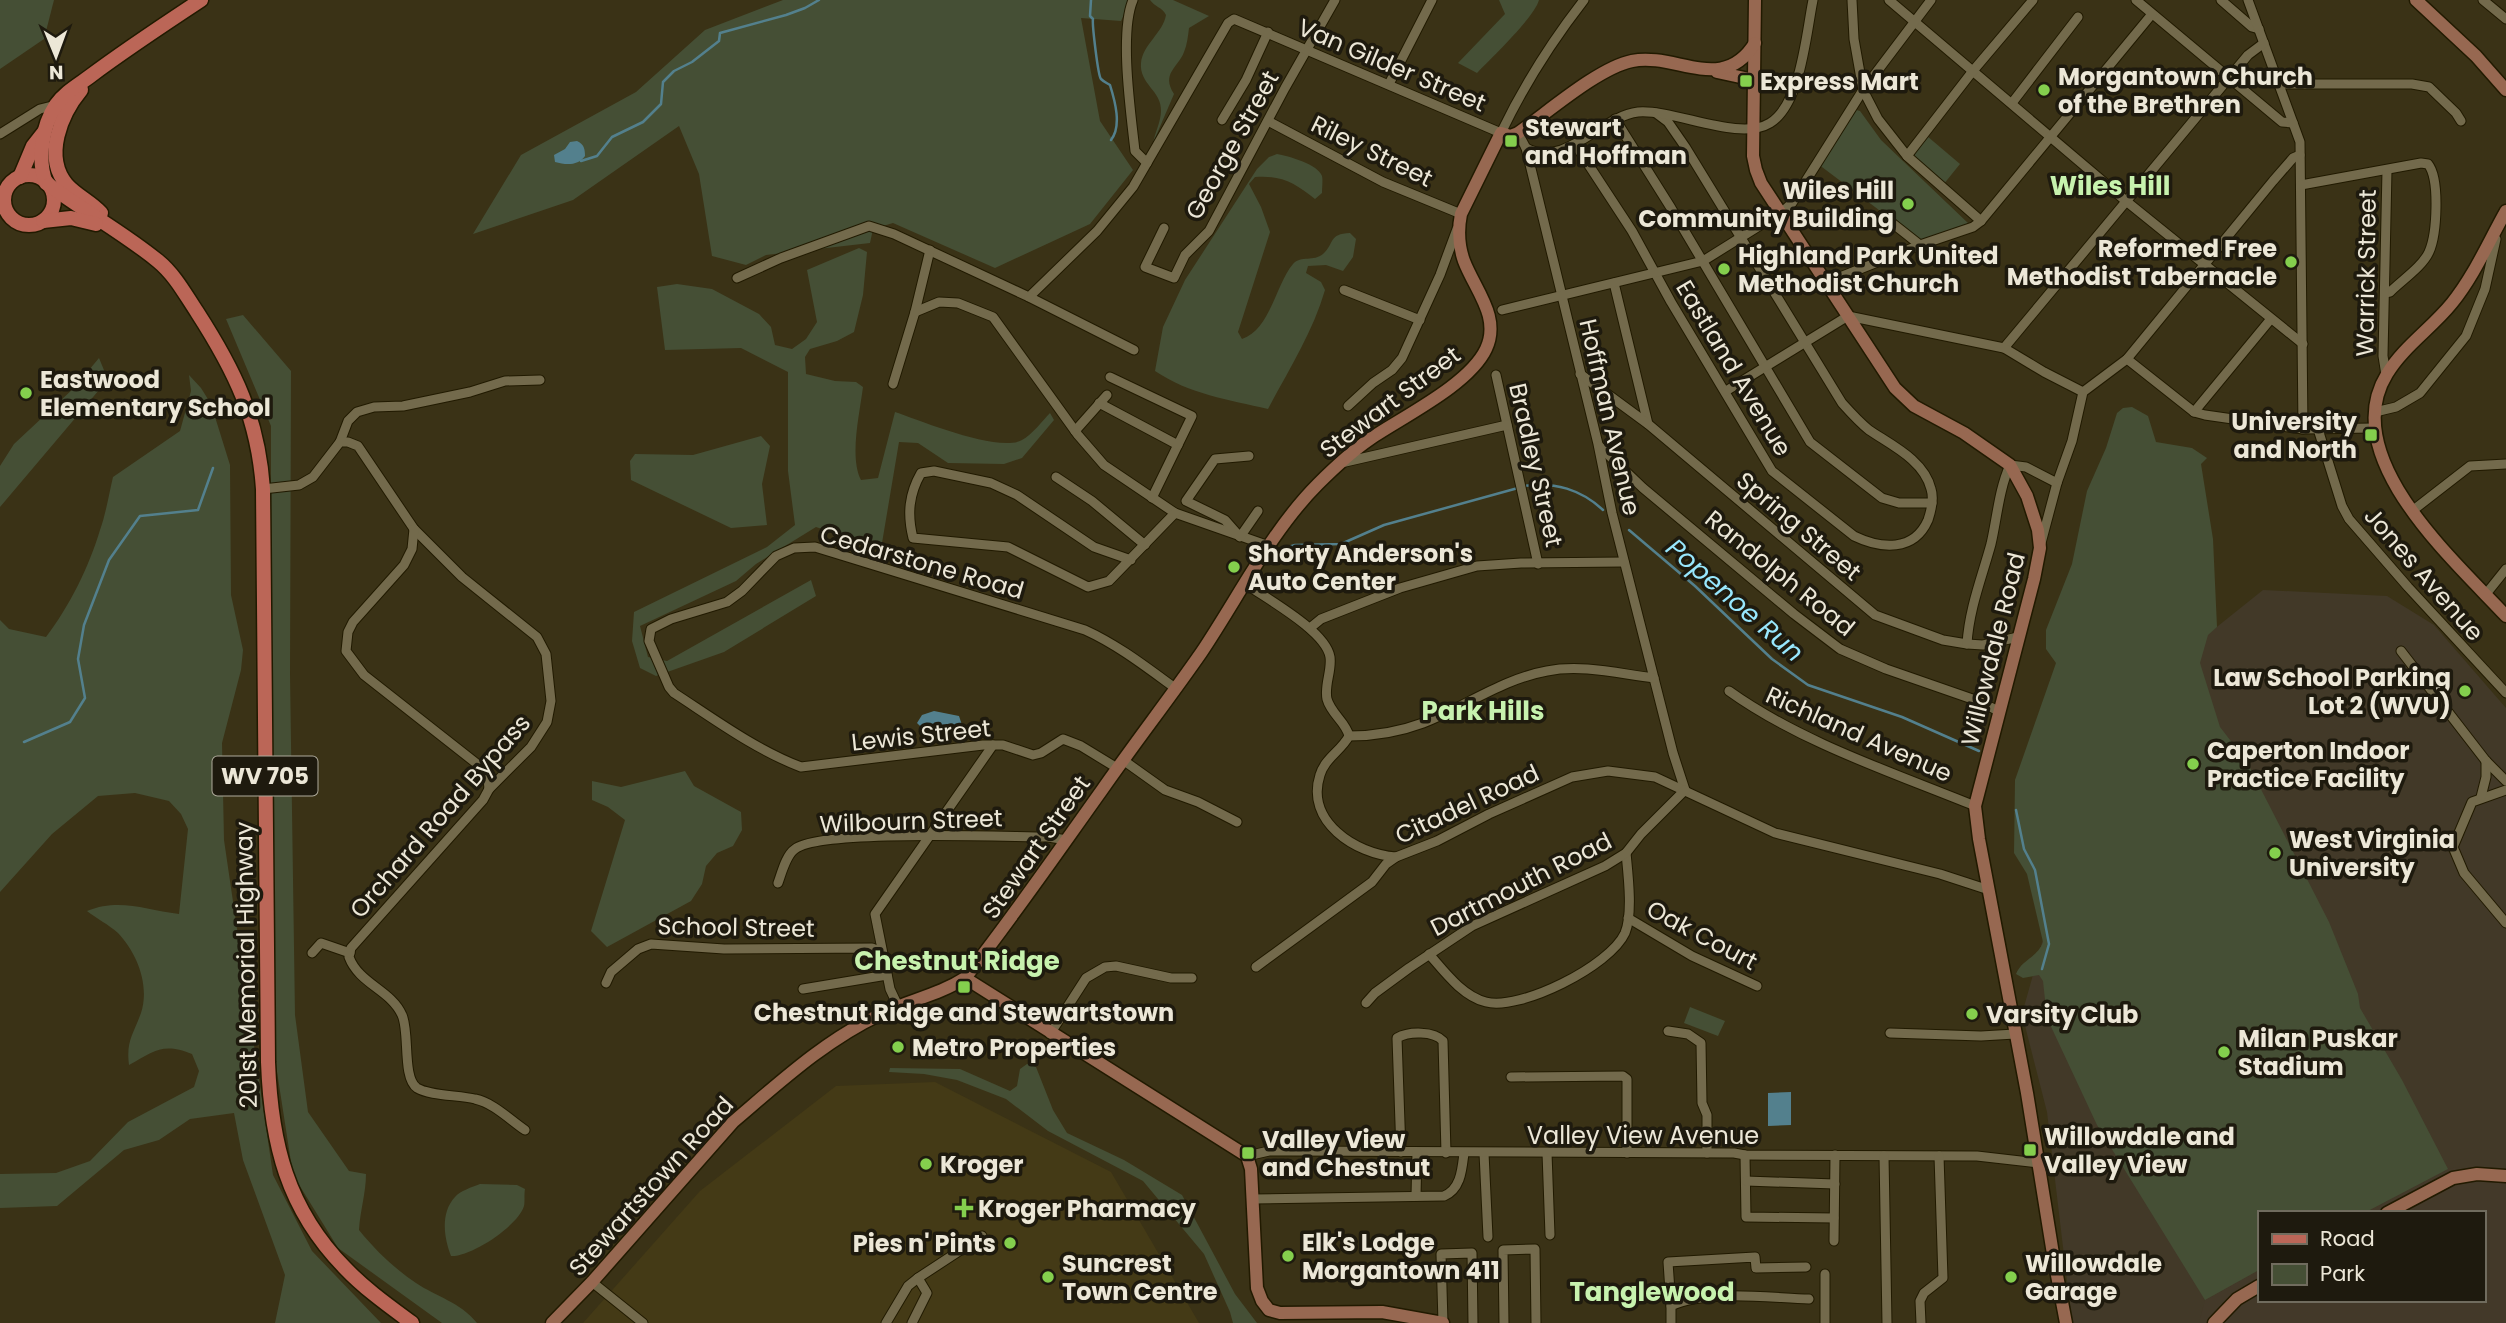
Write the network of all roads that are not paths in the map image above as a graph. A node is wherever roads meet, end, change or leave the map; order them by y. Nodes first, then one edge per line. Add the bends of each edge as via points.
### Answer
1 (201, 0) edge
2 (1133, 0) edge
3 (1335, 0) edge
4 (1584, 0) edge
5 (1813, 0) edge
6 (1852, 0) edge
7 (1889, 0) edge
8 (1931, 0) edge
9 (2033, 0) edge
10 (2136, 0) edge
11 (2221, 0) edge
12 (2248, 0) edge
13 (2416, 0) edge
14 (2483, 0) edge
15 (1430, 3) edge
16 (1756, 3) edge
17 (2152, 14) junction
18 (2078, 18) dead end
19 (2506, 19) edge
20 (1913, 22) junction
21 (2259, 29) junction
22 (1268, 32) junction
23 (1755, 43) junction
24 (2264, 43) junction
25 (1307, 49) junction
26 (99, 69) junction
27 (1710, 70) junction
28 (1972, 72) junction
29 (2229, 78) junction
30 (1754, 80) junction
31 (1389, 84) junction
32 (2279, 84) junction
33 (1863, 90) junction
34 (2506, 90) edge
35 (2012, 103) junction
36 (56, 105) junction
37 (1656, 113) junction
38 (1615, 119) junction
39 (1222, 120) dead end
40 (1268, 121) junction
41 (2461, 121) dead end
42 (2293, 123) junction
43 (47, 128) junction
44 (1754, 129) junction
45 (1501, 133) junction
46 (1518, 133) junction
47 (0, 134) edge
48 (2052, 137) junction
49 (1575, 144) junction
50 (1526, 148) junction
51 (2300, 155) junction
52 (1907, 156) junction
53 (1147, 163) junction
54 (2386, 170) junction
55 (11, 181) edge
56 (48, 184) junction
57 (2301, 186) junction
58 (2126, 201) junction
59 (2506, 211) edge
60 (4, 212) edge
61 (1780, 212) junction
62 (1882, 215) dead end
63 (1460, 219) junction
64 (43, 221) junction
65 (1981, 221) junction
66 (113, 227) junction
67 (1164, 228) dead end
68 (2492, 236) junction
69 (1740, 238) junction
70 (1920, 245) junction
71 (930, 250) junction
72 (1703, 261) junction
73 (2203, 265) junction
74 (1655, 274) junction
75 (737, 278) dead end
76 (1614, 283) junction
77 (1825, 283) junction
78 (1344, 290) dead end
79 (2385, 293) junction
80 (1562, 296) junction
81 (1029, 297) junction
82 (1502, 310) dead end
83 (915, 312) junction
84 (1848, 316) junction
85 (1420, 320) junction
86 (2270, 320) junction
87 (1807, 342) junction
88 (2303, 344) junction
89 (2004, 348) junction
90 (1133, 350) dead end
91 (2127, 359) junction
92 (1766, 369) junction
93 (1580, 374) junction
94 (1496, 375) dead end
95 (2386, 375) junction
96 (1110, 377) dead end
97 (540, 380) dead end
98 (893, 384) dead end
99 (1726, 391) junction
100 (2083, 392) junction
101 (1107, 395) dead end
102 (1099, 403) junction
103 (1348, 406) dead end
104 (2194, 412) junction
105 (2375, 412) junction
106 (1648, 424) junction
107 (1507, 425) junction
108 (2374, 428) junction
109 (2304, 429) junction
110 (2318, 429) junction
111 (1075, 430) junction
112 (340, 442) junction
113 (1598, 444) junction
114 (1178, 445) junction
115 (1249, 456) dead end
116 (1339, 464) junction
117 (2506, 464) edge
118 (2010, 465) junction
119 (1056, 477) dead end
120 (2057, 483) junction
121 (262, 489) junction
122 (1152, 498) junction
123 (1932, 503) junction
124 (1258, 510) dead end
125 (2412, 511) junction
126 (1175, 513) junction
127 (414, 529) junction
128 (1240, 537) junction
129 (1145, 545) junction
130 (1269, 546) junction
131 (2040, 548) junction
132 (1131, 560) junction
133 (1624, 562) junction
134 (1538, 564) junction
135 (2506, 569) edge
136 (1246, 584) junction
137 (2486, 594) junction
138 (2506, 616) edge
139 (1310, 628) junction
140 (2018, 638) junction
141 (1967, 644) junction
142 (2401, 651) dead end
143 (1654, 678) junction
144 (1175, 688) junction
145 (1729, 691) dead end
146 (2506, 693) edge
147 (2000, 712) junction
148 (1349, 736) junction
149 (993, 745) junction
150 (2486, 761) junction
151 (1120, 764) junction
152 (801, 767) joint
153 (2506, 781) edge
154 (489, 789) junction
155 (1685, 790) junction
156 (2506, 790) edge
157 (2481, 797) junction
158 (1975, 806) junction
159 (1237, 822) dead end
160 (928, 837) junction
161 (1067, 840) junction
162 (1626, 853) junction
163 (1396, 857) junction
164 (778, 883) dead end
165 (1989, 890) junction
166 (1628, 918) junction
167 (2506, 923) edge
168 (883, 952) junction
169 (312, 953) dead end
170 (350, 953) junction
171 (1429, 954) junction
172 (1256, 967) dead end
173 (887, 975) junction
174 (965, 978) junction
175 (1192, 978) dead end
176 (606, 984) dead end
177 (1757, 986) dead end
178 (803, 989) dead end
179 (1366, 1003) dead end
180 (898, 1006) junction
181 (1668, 1031) dead end
182 (1890, 1033) dead end
183 (1050, 1034) junction
184 (2015, 1034) junction
185 (1511, 1077) dead end
186 (525, 1130) dead end
187 (1401, 1152) junction
188 (1417, 1152) junction
189 (1446, 1153) junction
190 (1464, 1153) junction
191 (1484, 1153) junction
192 (1547, 1153) junction
193 (1626, 1153) junction
194 (1707, 1153) junction
195 (1745, 1155) junction
196 (1835, 1155) junction
197 (1884, 1156) junction
198 (1940, 1156) junction
199 (1247, 1157) junction
200 (2039, 1163) junction
201 (2506, 1176) edge
202 (1746, 1181) junction
203 (1835, 1184) junction
204 (1416, 1196) junction
205 (1253, 1199) junction
206 (2392, 1211) edge
207 (1834, 1218) junction
208 (982, 1236) dead end
209 (1549, 1236) dead end
210 (1488, 1237) dead end
211 (1834, 1241) dead end
212 (1806, 1267) dead end
213 (1825, 1274) dead end
214 (918, 1278) junction
215 (592, 1282) junction
216 (2258, 1287) edge
217 (1809, 1299) dead end
218 (1671, 1306) junction
219 (412, 1323) edge
220 (552, 1323) edge
221 (643, 1323) edge
222 (886, 1323) edge
223 (912, 1323) edge
224 (1443, 1323) edge
225 (1473, 1323) edge
226 (1504, 1323) edge
227 (1536, 1323) edge
228 (1671, 1323) edge
229 (1825, 1323) edge
230 (1887, 1323) edge
231 (1921, 1323) edge
232 (2066, 1323) edge
233 (2214, 1323) edge

1 - 26 main road
2 - 53 street via 1126,49 1132,125 1135,151
3 - 25 street, George Street
4 - 45 street via 1561,29
5 - 44 street via 1790,100 1769,124
6 - 33 street
7 - 20 street
8 - 20 street
9 - 28 street
10 - 17 street
11 - 21 street
12 - 21 street
13 - 34 street
14 - 19 street
15 - 31 street
16 - 23 street
17 - 29 street
17 - 48 street
18 - 35 street
20 - 28 street
20 - 33 street
21 - 24 street
22 - 25 street, Van Gilder Street
22 - 39 street
22 - 53 street, Van Gilder Street via 1240,20 1228,23
23 - 27 street via 1736,64
23 - 30 street, Willowdale Road
24 - 29 street
24 - 32 street
25 - 31 street, Van Gilder Street
25 - 40 street, George Street
26 - 36 main road
26 - 66 main road via 62,120 57,162 68,187
27 - 30 street
27 - 46 street via 1631,61 1586,84
28 - 35 street
28 - 52 street
29 - 42 street via 2282,122
29 - 58 street
30 - 44 street, Willowdale Road
31 - 45 street, Van Gilder Street
32 - 41 street via 2412,84 2429,88
32 - 42 street
33 - 52 street via 1886,132
33 - 61 street via 1792,204
35 - 48 street
36 - 43 main road
36 - 47 street via 40,109
37 - 38 street
37 - 44 street
37 - 69 street via 1668,122
38 - 49 street
38 - 72 street
40 - 63 street, Riley Street
40 - 67 street, George Street via 1209,230 1185,255 1174,278 1145,267
42 - 51 street
43 - 55 main road
43 - 56 main road via 41,167
44 - 61 street, Willowdale Road via 1756,170
45 - 46 street
45 - 63 street
46 - 50 street, Hoffman Avenue
48 - 58 street
48 - 65 street
49 - 50 street via 1543,152
49 - 74 street, Eastland Avenue
50 - 80 street, Hoffman Avenue
51 - 57 street
51 - 73 street
52 - 65 street
53 - 81 street, Van Gilder Street via 1097,231
54 - 57 street
54 - 79 street, Warrick Street
54 - 79 street via 2428,164 2434,178 2436,214 2428,254
55 - 56 main road via 36,176
55 - 60 main road
56 - 64 main road via 53,208
56 - 66 main road, 201st Memorial Highway / WV 705
57 - 88 street
58 - 73 street
58 - 89 street
59 - 68 street
60 - 64 main road via 27,225
61 - 69 street
61 - 77 street, Willowdale Road
62 - 70 street
63 - 85 street
63 - 116 street, Stewart Street via 1464,260 1489,312 1487,347 1479,361 1439,395
64 - 66 main road, 201st Memorial Highway / WV 705 via 71,218
65 - 70 street
66 - 121 main road, 201st Memorial Highway / WV 705 via 180,284 219,346 245,401 258,446
68 - 95 street via 2459,293
68 - 105 street via 2496,244 2466,336 2409,400
69 - 72 street
69 - 87 street
70 - 77 street
71 - 75 street via 869,226
71 - 81 street
71 - 83 street
72 - 74 street
72 - 92 street
73 - 86 street
73 - 91 street
74 - 76 street
74 - 99 street, Eastland Avenue
76 - 80 street
76 - 106 street
77 - 84 street, Willowdale Road
78 - 85 street
79 - 95 street, Warrick Street
80 - 82 street
80 - 93 street, Hoffman Avenue
81 - 90 street
83 - 98 street
83 - 111 street via 939,302 958,303 993,317
84 - 87 street
84 - 89 street
84 - 118 street, Willowdale Road via 1904,398
85 - 103 street via 1398,363
86 - 88 street
86 - 104 street
87 - 92 street
87 - 123 street via 1855,418 1891,442 1925,475
88 - 109 street
89 - 100 street
91 - 100 street
91 - 104 street
92 - 99 street
92 - 123 street via 1804,432 1823,453 1882,498
93 - 106 street, Spring Street
93 - 113 street, Hoffman Avenue
94 - 107 street, Bradley Street
95 - 105 street
96 - 114 street via 1192,416
97 - 112 street via 505,381 470,392 357,412
99 - 123 street, Eastland Avenue via 1772,471 1868,544 1913,541 1925,525
100 - 120 street
101 - 102 street
102 - 111 street
102 - 114 street
104 - 109 street
105 - 108 street
106 - 141 street, Spring Street via 1874,615
107 - 116 street
107 - 134 street, Bradley Street
108 - 110 street
108 - 125 street via 2382,459
109 - 110 street
110 - 146 street, Jones Avenue via 2349,519
111 - 122 street via 1104,465
112 - 121 street via 313,477 299,485
112 - 127 street, Orchard Road Bypass via 358,446
113 - 133 street, Hoffman Avenue
113 - 147 street, Randolph Road via 1643,488 1840,649
114 - 122 street
115 - 128 street via 1215,459 1186,501 1226,520
116 - 130 street, Stewart Street via 1305,498
117 - 125 street via 2470,466
118 - 120 street via 2026,467
118 - 131 street, Willowdale Road via 2035,516
118 - 141 street
119 - 129 street
120 - 131 street
121 - 219 main road, 201st Memorial Highway / WV 705 via 268,1062 274,1133 289,1186 313,1230 345,1269
122 - 126 street
124 - 128 street
125 - 137 street
126 - 128 street
126 - 129 street
127 - 154 street, Orchard Road Bypass via 461,577 537,637 546,654 551,701 547,722 531,747
127 - 154 street via 404,565 353,622 346,652 364,675 481,767
128 - 130 street
129 - 132 street
130 - 136 street, Stewart Street
131 - 140 street, Willowdale Road
132 - 132 street via 1094,547 1017,495 991,483 934,471 920,473 912,489 908,520 913,538 1008,547 1088,587 1109,581
133 - 134 street
133 - 143 street, Hoffman Avenue
134 - 139 street via 1455,571 1361,603
135 - 137 street
136 - 139 street
136 - 144 street, Stewart Street
137 - 138 street
139 - 148 street via 1329,653 1326,695
140 - 141 street, Spring Street
140 - 147 street, Willowdale Road
142 - 150 street
143 - 148 street via 1604,671 1548,671 1494,688 1414,726
143 - 155 street, Hoffman Avenue
144 - 151 street, Stewart Street
144 - 152 street, Cedarstone Road via 1085,630 815,547 794,548 776,556 727,603 671,619 651,629 649,641 674,693 783,761
145 - 158 street, Richland Avenue via 1788,728
147 - 158 street, Willowdale Road
148 - 163 street via 1324,766 1317,805 1349,841 1366,851
149 - 151 street, Lewis Street via 1033,755 1063,739
149 - 152 street, Lewis Street
149 - 160 street
150 - 153 street
150 - 157 street
151 - 159 street
151 - 161 street, Stewart Street
154 - 170 street, Orchard Road Bypass
155 - 162 street, Dartmouth Road
155 - 163 street, Citadel Road via 1632,772 1587,773
155 - 165 street, Citadel Road via 1775,833
156 - 157 street
157 - 167 street via 2469,807 2454,847 2464,873
158 - 165 street, Willowdale Road
160 - 161 street, Wilbourn Street
160 - 164 street, Wilbourn Street via 819,840 800,845 792,851
160 - 168 street via 875,914
161 - 174 street, Stewart Street
162 - 166 street
162 - 171 street, Dartmouth Road via 1472,926
163 - 172 street, Citadel Road via 1373,882
165 - 184 street, Willowdale Road
166 - 171 street via 1625,933 1597,965 1510,1002 1495,1004 1469,994
166 - 177 street, Oak Court via 1692,956
168 - 173 street
168 - 176 street, School Street via 872,948 724,949 651,944 611,972
169 - 170 street via 327,943
170 - 186 street, Orchard Road Bypass via 359,975 393,1001 401,1013 410,1074 417,1088 478,1099
171 - 179 street, Dartmouth Road
173 - 178 street
173 - 180 street
174 - 180 street, Stewartstown Road
174 - 183 street
175 - 183 street via 1105,967 1086,978
180 - 215 street, Stewartstown Road via 832,1042 733,1122
181 - 194 street via 1688,1034 1701,1043
182 - 184 street
183 - 199 street
184 - 200 street, Willowdale Road
185 - 193 street via 1623,1076 1627,1079
187 - 188 street, Valley View Avenue
187 - 189 street via 1398,1038 1409,1034 1434,1035 1443,1041
187 - 199 street, Valley View Avenue via 1269,1152
188 - 189 street, Valley View Avenue
188 - 204 street
189 - 190 street, Valley View Avenue
190 - 191 street, Valley View Avenue
190 - 204 street via 1452,1193
191 - 192 street, Valley View Avenue
191 - 210 street
192 - 193 street, Valley View Avenue
192 - 209 street
193 - 194 street, Valley View Avenue
194 - 195 street, Valley View Avenue
195 - 196 street, Valley View Avenue
195 - 202 street
196 - 197 street, Valley View Avenue
196 - 203 street
197 - 198 street, Valley View Avenue
197 - 230 street
198 - 200 street, Valley View Avenue
198 - 231 street via 1943,1278 1920,1301
199 - 205 street
200 - 232 street, Willowdale Road
201 - 206 street via 2453,1178
202 - 203 street
202 - 207 street via 1746,1217
203 - 207 street
204 - 205 street
205 - 224 street via 1257,1288 1269,1310 1294,1315 1382,1312
207 - 211 street
208 - 214 street
212 - 218 street via 1756,1268 1755,1257 1668,1262
213 - 229 street
214 - 222 street via 908,1286
214 - 223 street via 927,1293
215 - 220 street, Stewartstown Road
215 - 221 street
216 - 233 street via 2237,1299
217 - 218 street via 1707,1296
218 - 228 street
224 - 225 street via 1441,1254 1472,1253
226 - 227 street via 1503,1250 1535,1249

